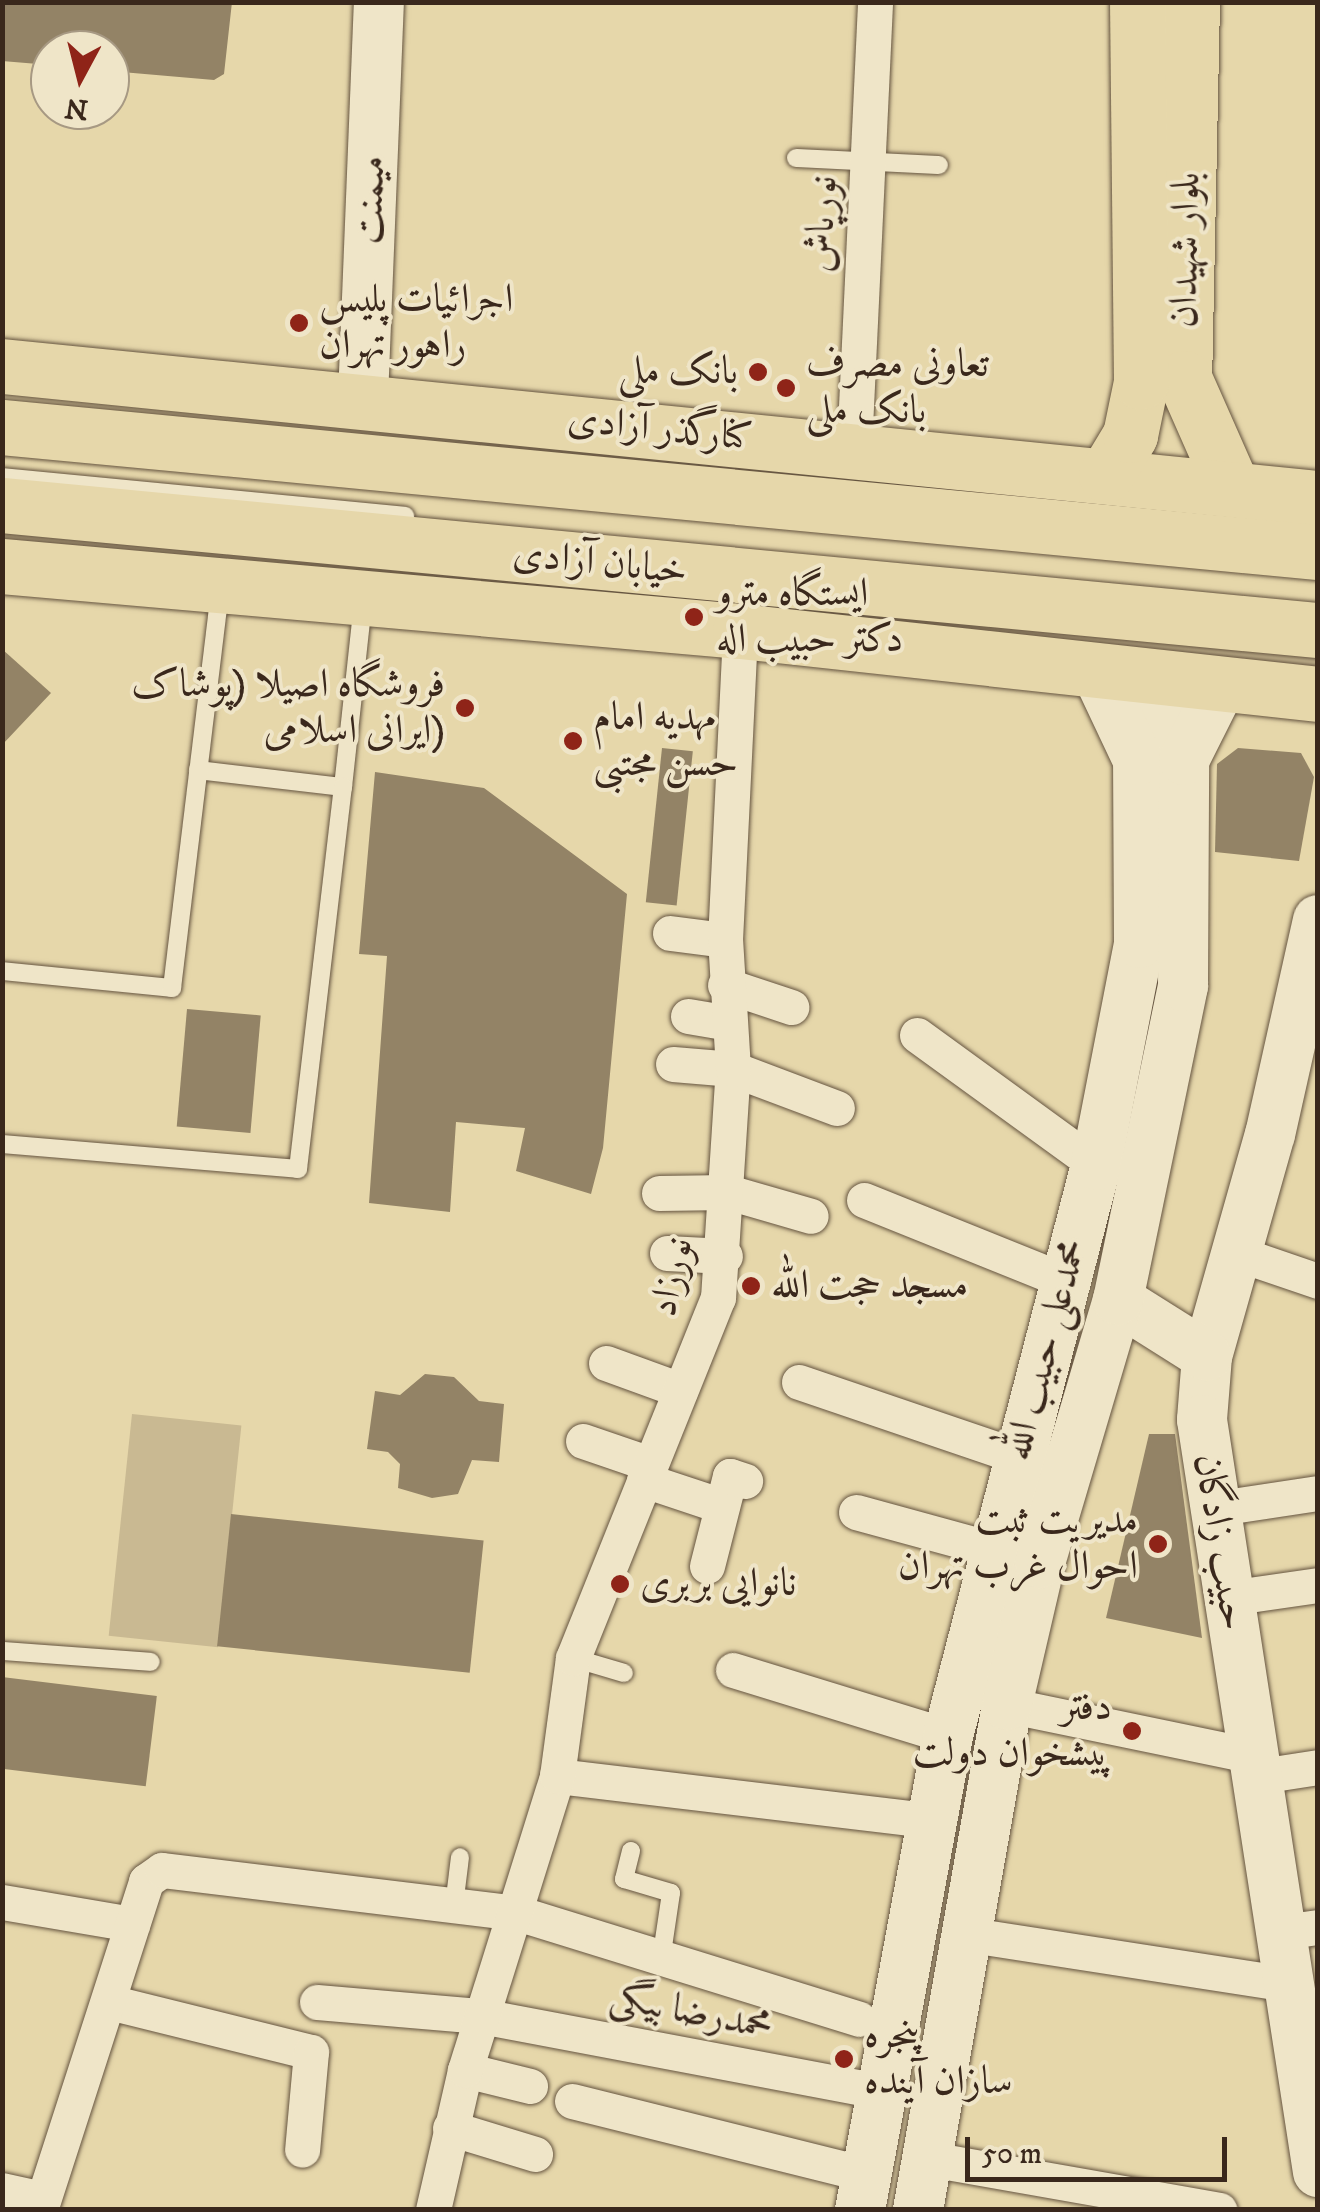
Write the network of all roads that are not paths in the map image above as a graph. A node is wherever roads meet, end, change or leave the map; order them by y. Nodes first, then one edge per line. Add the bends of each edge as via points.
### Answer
1 (378, 2) edge
2 (875, 2) edge
3 (1137, 2) edge
4 (1192, 2) edge
5 (796, 158) dead end
6 (868, 161) junction
7 (939, 165) dead end
8 (2, 366) edge
9 (1162, 380) junction
10 (363, 398) junction
11 (2, 427) edge
12 (854, 449) junction
13 (1106, 475) junction
14 (2, 477) edge
15 (1232, 488) junction
16 (1318, 498) edge
17 (2, 505) edge
18 (434, 518) dead end
19 (1318, 552) edge
20 (2, 566) edge
21 (664, 570) junction
22 (221, 585) junction
23 (363, 597) junction
24 (1318, 630) edge
25 (740, 631) junction
26 (922, 650) junction
27 (1096, 671) junction
28 (1222, 684) junction
29 (1318, 694) edge
30 (1161, 760) junction
31 (198, 770) junction
32 (343, 787) junction
33 (1318, 920) edge
34 (670, 933) dead end
35 (724, 940) junction
36 (2, 971) edge
37 (725, 985) junction
38 (791, 1007) dead end
39 (688, 1016) dead end
40 (729, 1023) junction
41 (917, 1035) dead end
42 (673, 1064) dead end
43 (733, 1069) junction
44 (1301, 1076) edge
45 (837, 1108) dead end
46 (2, 1144) edge
47 (1096, 1165) junction
48 (1145, 1182) junction
49 (728, 1192) junction
50 (659, 1193) dead end
51 (864, 1200) dead end
52 (810, 1216) dead end
53 (667, 1253) dead end
54 (1238, 1254) junction
55 (725, 1256) junction
56 (1065, 1281) junction
57 (1318, 1281) edge
58 (1118, 1300) junction
59 (1207, 1356) junction
60 (606, 1363) dead end
61 (799, 1382) dead end
62 (680, 1390) junction
63 (583, 1442) dead end
64 (1016, 1456) junction
65 (647, 1472) junction
66 (1318, 1493) edge
67 (1212, 1509) junction
68 (856, 1512) dead end
69 (991, 1549) junction
70 (707, 1566) dead end
71 (1318, 1584) edge
72 (1228, 1598) junction
73 (2, 1651) edge
74 (574, 1658) junction
75 (151, 1662) dead end
76 (733, 1670) dead end
77 (624, 1672) dead end
78 (1008, 1705) junction
79 (948, 1736) junction
80 (1258, 1766) junction
81 (1318, 1767) edge
82 (556, 1776) junction
83 (933, 1821) junction
84 (631, 1851) dead end
85 (460, 1857) dead end
86 (2, 1902) edge
87 (454, 1906) junction
88 (517, 1912) junction
89 (132, 1924) junction
90 (1300, 1930) edge
91 (971, 1935) junction
92 (662, 1953) junction
93 (1289, 1984) junction
94 (108, 2002) junction
95 (316, 2002) dead end
96 (482, 2016) junction
97 (858, 2019) dead end
98 (465, 2070) junction
99 (530, 2086) dead end
100 (885, 2092) junction
101 (572, 2101) dead end
102 (450, 2128) junction
103 (302, 2150) dead end
104 (535, 2154) dead end
105 (930, 2159) junction
106 (1318, 2172) edge
107 (2, 2190) edge
108 (864, 2192) edge
109 (42, 2204) edge
110 (433, 2210) edge
111 (918, 2210) edge
112 (1220, 2210) edge

1 - 10 main road, میمنت
2 - 6 street, نورپاش
3 - 9 main road, بلوار شهیدان
4 - 9 main road, بلوار شهیدان
5 - 6 lane
6 - 7 lane
6 - 12 street, نورپاش
8 - 10 main road, کنارگذر آزادی
9 - 13 main road, بلوار شهیدان
9 - 15 main road, بلوار شهیدان
10 - 12 main road, کنارگذر آزادی
11 - 19 main road, خیابان آزادی
12 - 13 main road, کنارگذر آزادی
13 - 15 main road, کنارگذر آزادی
14 - 18 lane
15 - 16 main road, کنارگذر آزادی
17 - 21 main road, خیابان آزادی
20 - 22 main road
21 - 24 main road, خیابان آزادی
21 - 26 main road
22 - 23 main road
22 - 31 lane
23 - 25 main road
23 - 32 lane
25 - 26 main road
25 - 35 street, نورزاد
26 - 27 main road
27 - 28 main road
27 - 30 main road, محمدعلی حبیب الله
28 - 29 main road
28 - 30 main road, محمدعلی حبیب الله
30 - 47 main road, محمدعلی حبیب الله via 1138,943
30 - 48 main road, محمدعلی حبیب الله via 1186,953
31 - 32 lane
31 - 36 lane via 172,988
32 - 46 lane via 298,1169
33 - 44 main road, حبیب زادگان
34 - 35 street
35 - 37 street, نورزاد
37 - 38 street
37 - 40 street, نورزاد
39 - 40 street
40 - 43 street, نورزاد
41 - 47 street
42 - 43 street
43 - 45 street
43 - 49 street, نورزاد
44 - 54 main road, حبیب زادگان
47 - 48 main road
47 - 56 main road, محمدعلی حبیب الله
48 - 58 main road, محمدعلی حبیب الله
49 - 50 street
49 - 52 street
49 - 55 street, نورزاد
51 - 56 street
53 - 55 street
54 - 57 street
54 - 59 main road, حبیب زادگان
55 - 62 street, نورزاد via 718,1298
56 - 64 main road, محمدعلی حبیب الله
58 - 59 main road
58 - 78 main road, محمدعلی حبیب الله via 1040,1563
59 - 67 main road, حبیب زادگان via 1202,1420
60 - 62 street
61 - 64 street
62 - 65 street, نورزاد
63 - 65 street
64 - 69 main road, محمدعلی حبیب الله
65 - 70 street via 733,1494
65 - 74 street, نورزاد
66 - 67 street
67 - 72 main road, حبیب زادگان
68 - 69 street
69 - 79 main road, محمدعلی حبیب الله
71 - 72 street
72 - 80 main road, حبیب زادگان
73 - 75 lane
74 - 77 lane
74 - 82 street, نورزاد
76 - 79 street
78 - 80 street
78 - 91 main road, محمدعلی حبیب الله
79 - 83 main road, محمدعلی حبیب الله
80 - 81 street
80 - 90 main road, حبیب زادگان
82 - 83 street
82 - 88 street, نورزاد
83 - 100 main road, محمدعلی حبیب الله
84 - 92 lane via 624,1878 671,1893
85 - 87 lane
86 - 89 street
87 - 88 street
87 - 89 street via 162,1870 146,1881
88 - 92 street
88 - 96 street, نورزاد
89 - 94 street
90 - 93 main road, حبیب زادگان
91 - 93 street
91 - 105 main road, محمدعلی حبیب الله
92 - 97 street
93 - 106 main road, حبیب زادگان
94 - 103 street via 312,2052
94 - 109 street
95 - 96 street, محمدرضا بیگی
96 - 98 street, نورزاد
96 - 100 street, محمدرضا بیگی
98 - 99 street
98 - 102 street, نورزاد
100 - 108 main road, محمدعلی حبیب الله
101 - 108 street
102 - 104 street
102 - 110 street, نورزاد
105 - 111 main road, محمدعلی حبیب الله
105 - 112 street
107 - 109 street

